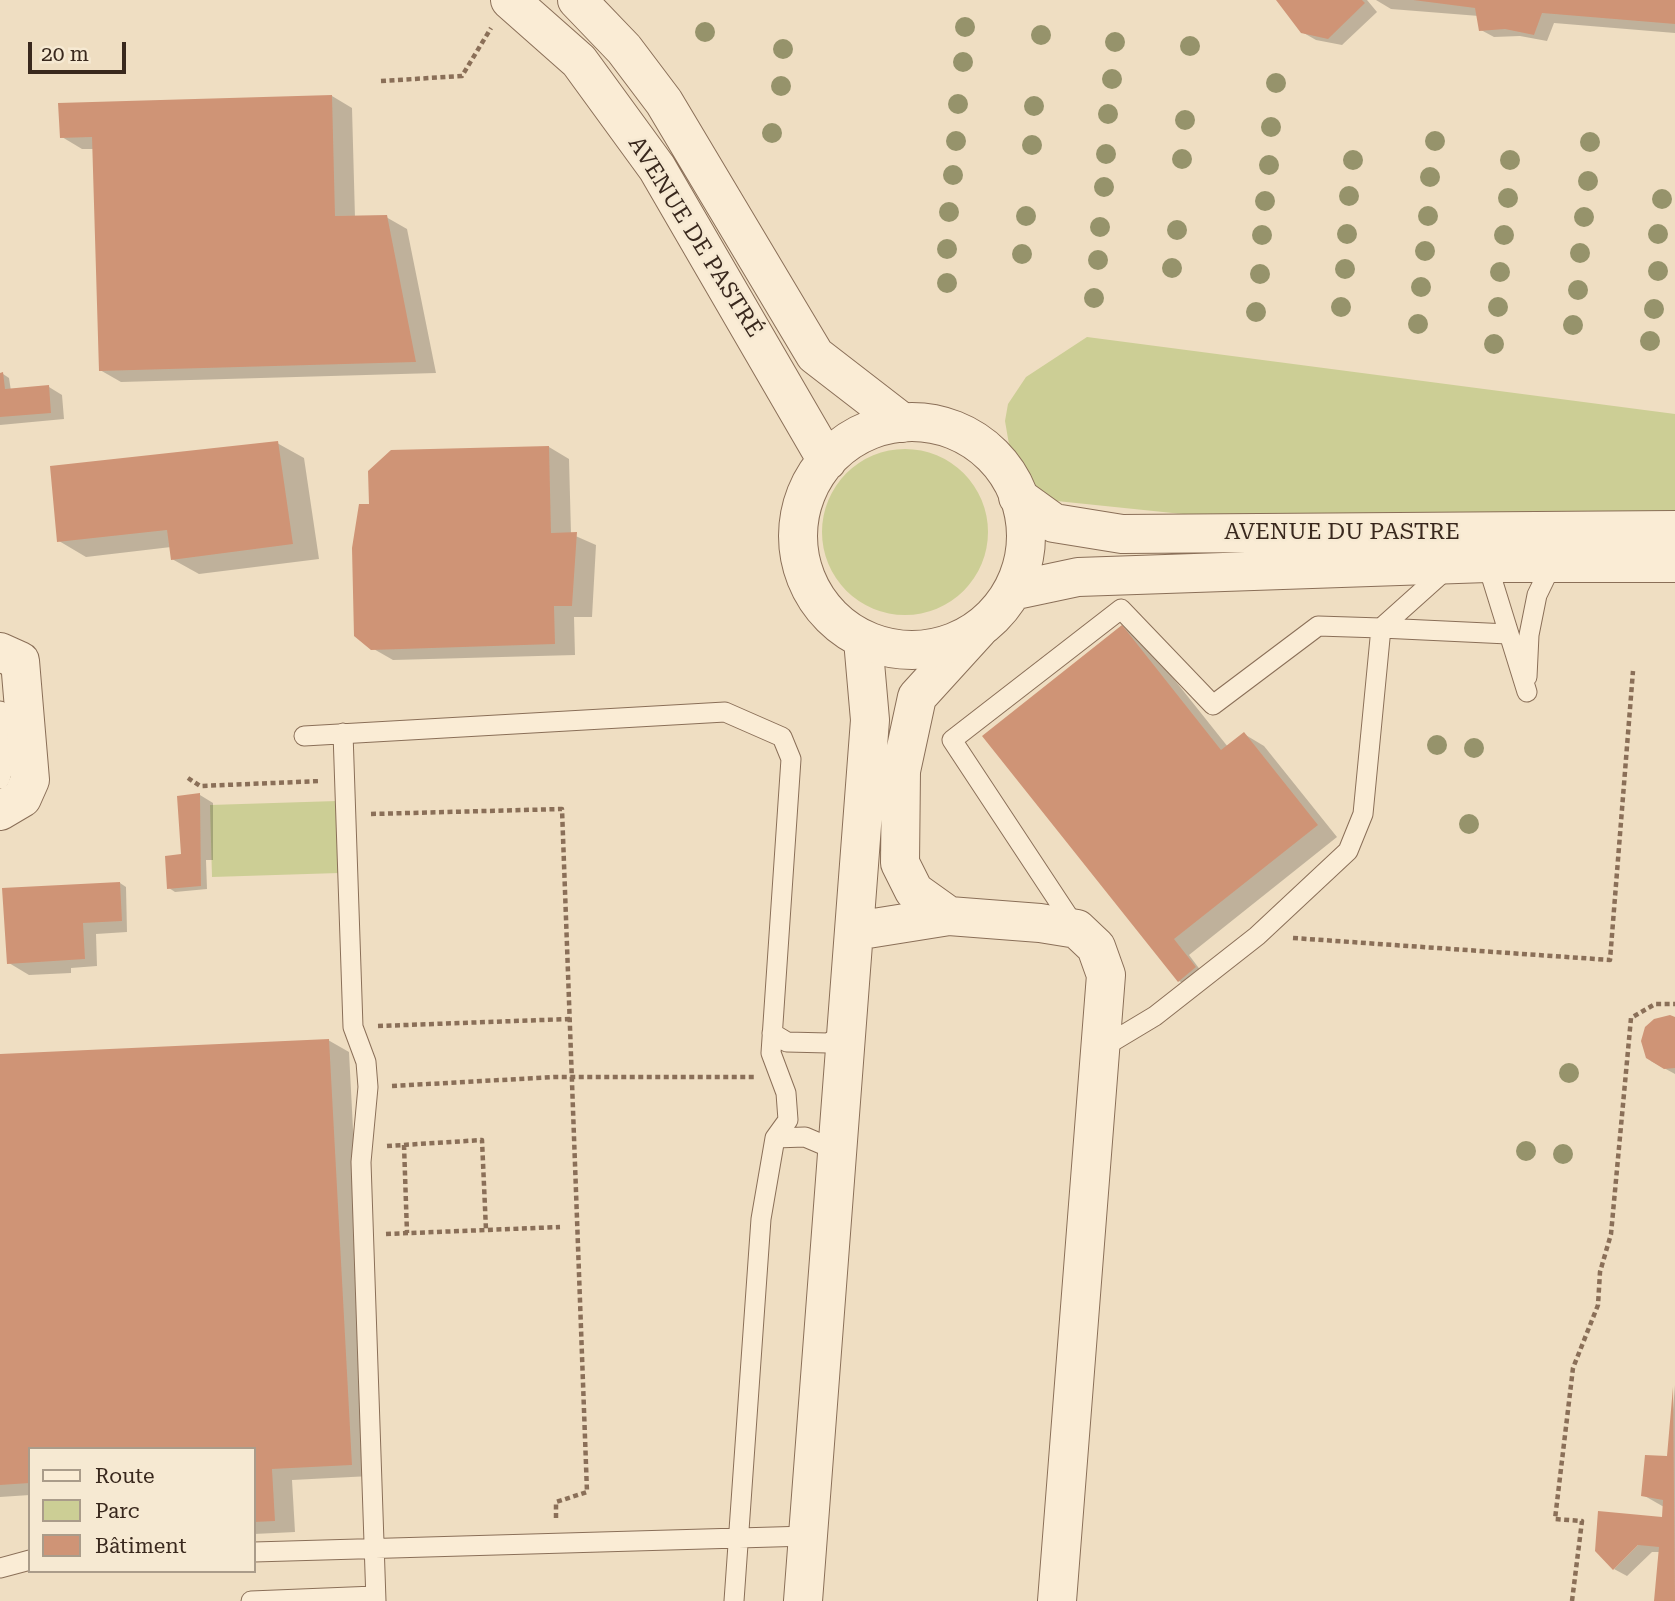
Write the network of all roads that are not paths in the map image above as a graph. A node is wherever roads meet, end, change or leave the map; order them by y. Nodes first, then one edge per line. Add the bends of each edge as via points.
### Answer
1 (577, 0) edge
2 (503, 11) edge
3 (903, 423) junction
4 (827, 461) junction
5 (1018, 497) junction
6 (1675, 530) edge
7 (1470, 563) junction
8 (1675, 563) edge
9 (1552, 564) junction
10 (1012, 591) junction
11 (1381, 628) junction
12 (978, 630) junction
13 (1508, 634) junction
14 (863, 640) junction
15 (0, 652) edge
16 (0, 711) edge
17 (343, 733) junction
18 (304, 736) dead end
19 (0, 779) edge
20 (0, 811) edge
21 (949, 916) junction
22 (1077, 929) junction
23 (855, 931) junction
24 (772, 1033) junction
25 (846, 1033) junction
26 (1100, 1049) junction
27 (775, 1138) junction
28 (838, 1150) junction
29 (808, 1536) junction
30 (739, 1537) junction
31 (374, 1547) junction
32 (256, 1552) edge
33 (28, 1561) edge
34 (0, 1568) edge
35 (376, 1599) edge
36 (251, 1601) edge
37 (734, 1601) edge
38 (803, 1601) edge
39 (1057, 1601) edge

1 - 3 street, AVENUE DE PASTRÉ via 624,49 664,102 815,355
2 - 4 street, AVENUE DE PASTRÉ via 579,61 657,168
3 - 4 street via 871,430
3 - 5 street via 949,427 977,443 1004,470
4 - 14 street via 805,497 798,542 801,563 820,603 836,622
5 - 6 street, AVENUE DU PASTRE via 1054,523 1122,534
5 - 10 street via 1026,535
7 - 9 street, AVENUE DU PASTRE
7 - 10 street, AVENUE DU PASTRE via 1078,577
7 - 11 lane
7 - 13 lane
8 - 9 street, AVENUE DU PASTRE
9 - 13 lane via 1537,595 1529,635 1527,692
10 - 12 street
11 - 13 lane
11 - 22 lane via 1318,626 1213,705 1121,609 952,740
11 - 26 lane via 1363,814 1348,851 1257,936 1155,1016
12 - 14 street via 925,651
12 - 21 street via 916,697 901,771 900,863 914,891
14 - 23 street via 870,720
15 - 20 street via 20,661 30,780 22,798
16 - 19 lane via 5,763
17 - 18 lane
17 - 24 lane via 725,712 782,737 792,759
17 - 31 lane via 353,1027 366,1062 368,1087 362,1148
21 - 22 street
21 - 23 street
22 - 26 street via 1096,947 1105,975
23 - 25 street
24 - 25 lane via 788,1042 828,1043
24 - 27 lane via 771,1053 788,1121
25 - 28 street
26 - 39 street
27 - 28 lane via 805,1137
27 - 30 lane via 761,1219
28 - 29 street
29 - 30 lane
29 - 38 street
30 - 31 lane
30 - 37 lane
31 - 32 lane
31 - 35 lane
33 - 34 lane
35 - 36 lane

